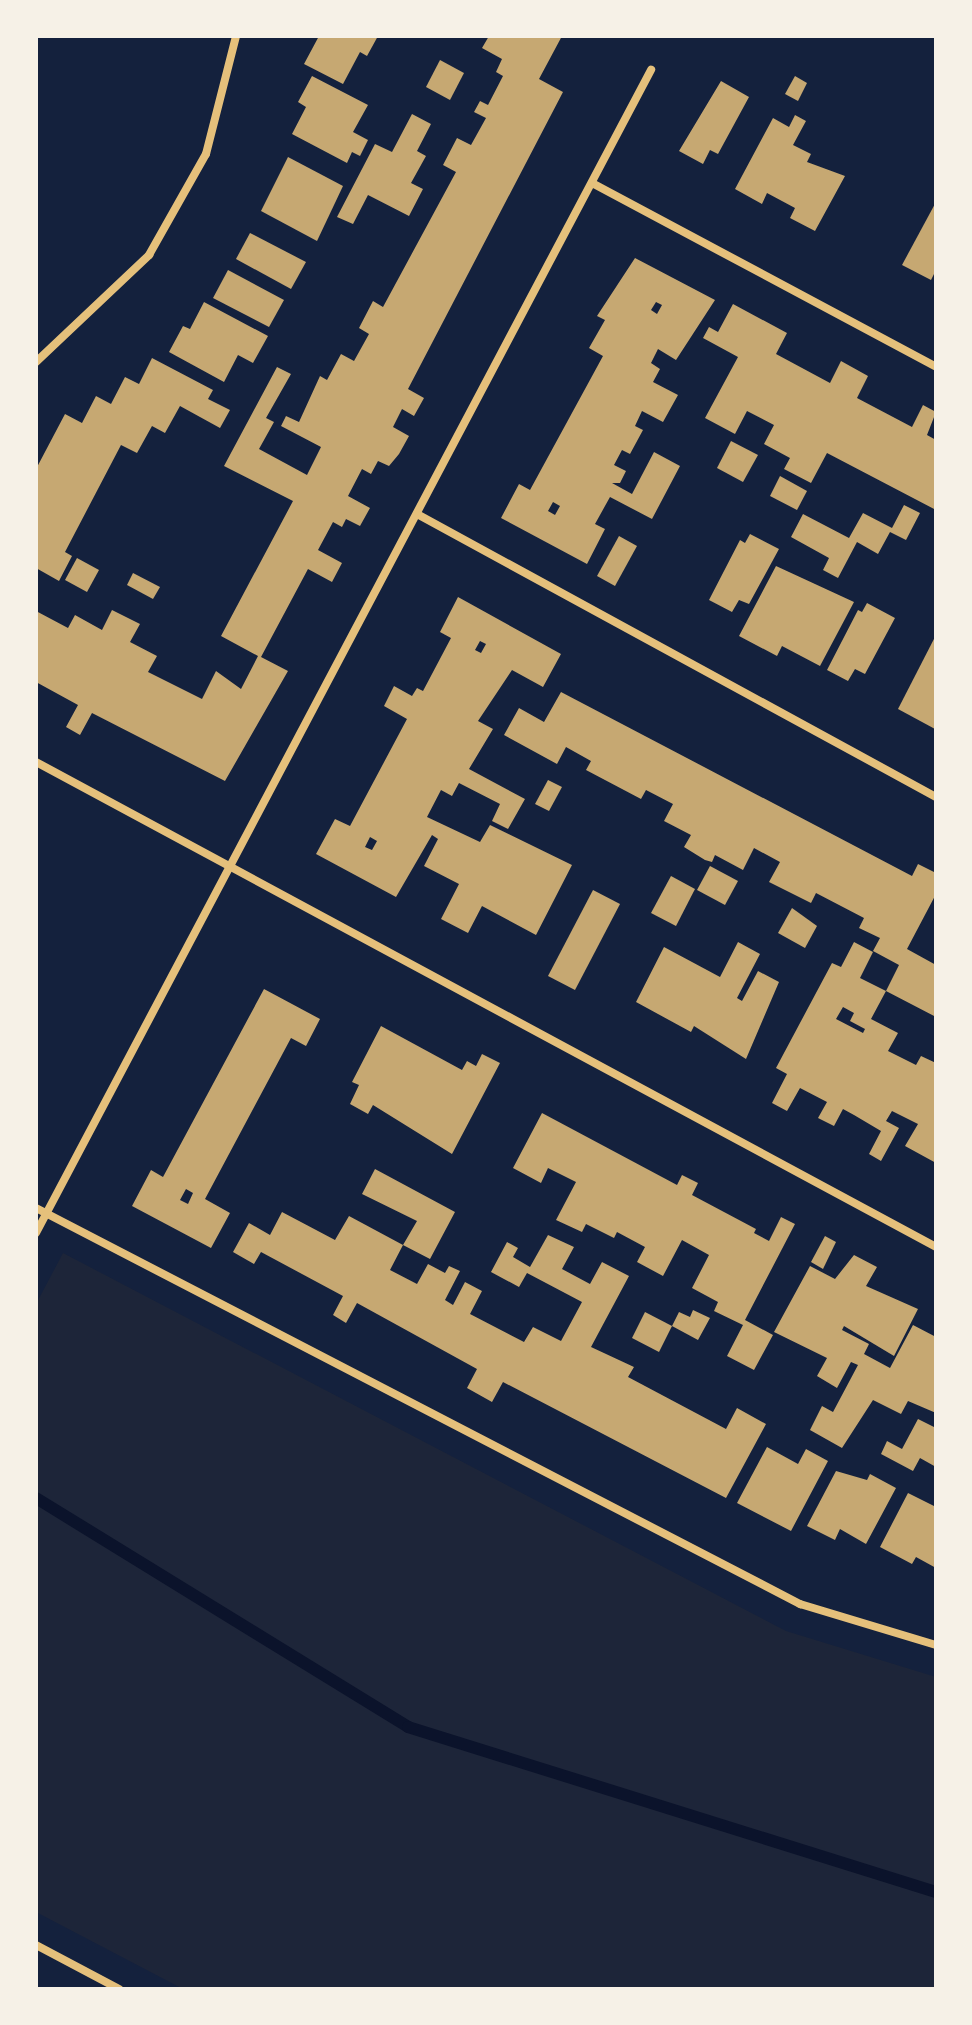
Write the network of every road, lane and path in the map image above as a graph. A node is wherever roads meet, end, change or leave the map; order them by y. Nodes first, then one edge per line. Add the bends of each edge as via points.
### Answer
1 (236, 36) edge
2 (651, 70) dead end
3 (592, 183) junction
4 (36, 362) edge
5 (936, 367) edge
6 (417, 514) junction
7 (36, 762) edge
8 (936, 797) edge
9 (232, 865) junction
10 (36, 1208) edge
11 (46, 1214) junction
12 (36, 1233) edge
13 (936, 1247) edge
14 (936, 1645) edge
15 (36, 1945) edge
16 (119, 1989) edge

1 - 4 street via 206,154 149,255
2 - 3 street
3 - 5 street
3 - 6 street
6 - 8 street
6 - 9 street
7 - 9 street
9 - 11 street
9 - 13 street
10 - 11 street
11 - 12 street
11 - 14 street via 800,1604
15 - 16 street

